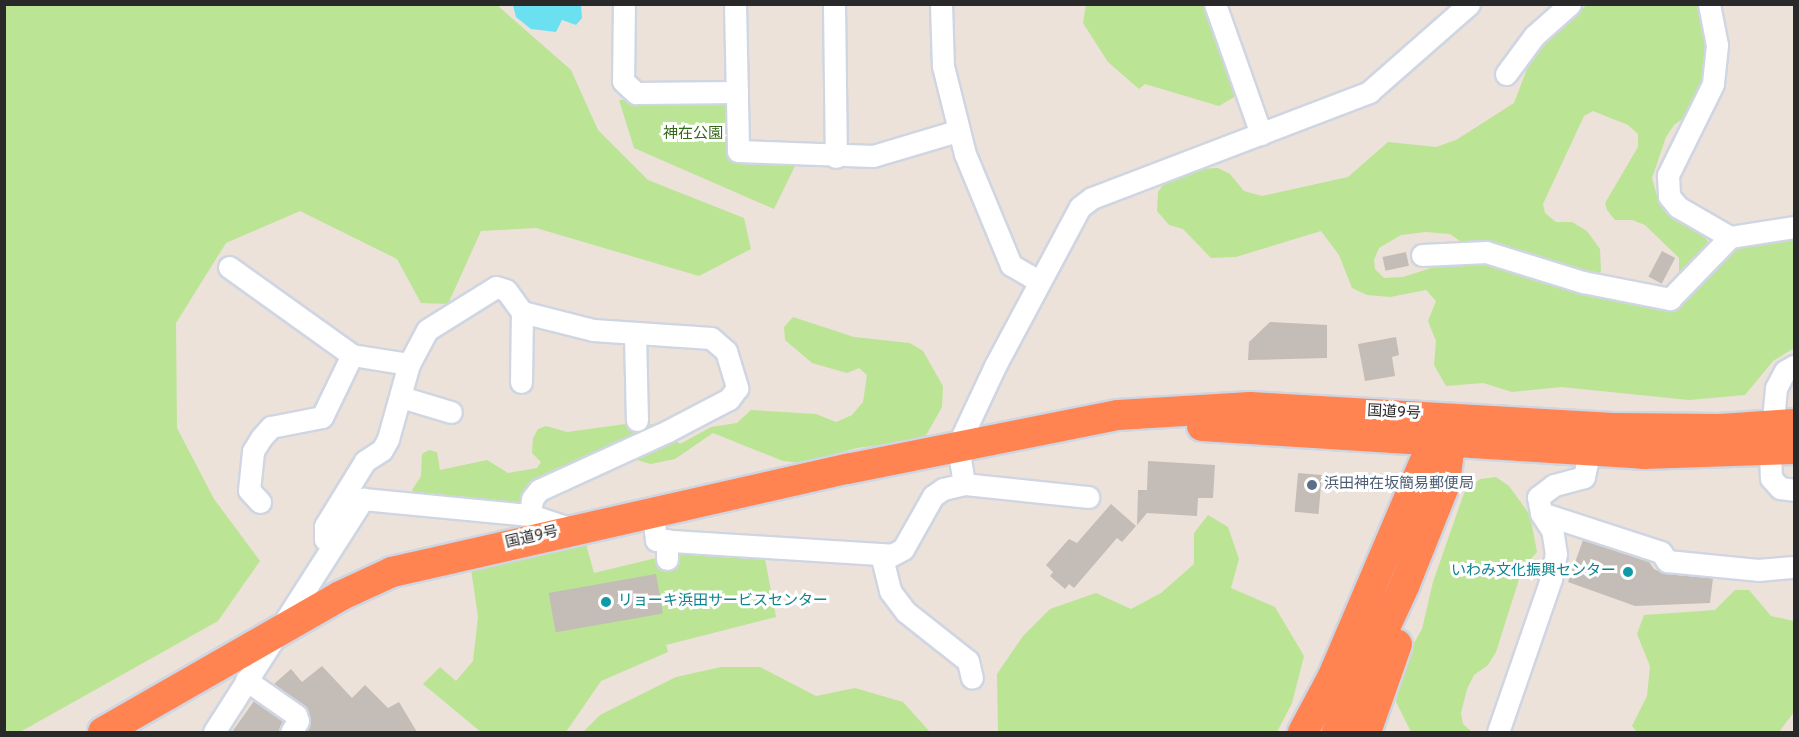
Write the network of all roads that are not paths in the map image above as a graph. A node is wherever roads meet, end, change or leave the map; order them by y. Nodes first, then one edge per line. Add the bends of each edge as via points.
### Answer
1 (624, 4) edge
2 (735, 4) edge
3 (834, 4) edge
4 (941, 4) edge
5 (1215, 4) edge
6 (1469, 4) edge
7 (1570, 4) edge
8 (1709, 4) edge
9 (1506, 74) dead end
10 (737, 92) junction
11 (957, 131) junction
12 (1261, 134) junction
13 (836, 156) junction
14 (1794, 227) edge
15 (1730, 237) junction
16 (1422, 255) dead end
17 (229, 267) dead end
18 (1039, 281) junction
19 (522, 312) junction
20 (635, 334) junction
21 (352, 355) junction
22 (409, 364) junction
23 (1794, 366) edge
24 (521, 382) dead end
25 (401, 397) junction
26 (451, 412) dead end
27 (637, 420) dead end
28 (1447, 429) junction
29 (1348, 434) junction
30 (996, 438) junction
31 (1783, 438) edge
32 (958, 445) junction
33 (1508, 446) junction
34 (1590, 450) junction
35 (964, 484) junction
36 (1794, 490) edge
37 (1088, 497) dead end
38 (1440, 497) junction
39 (260, 502) dead end
40 (653, 512) junction
41 (1542, 513) junction
42 (530, 515) junction
43 (572, 530) junction
44 (331, 544) junction
45 (1386, 547) junction
46 (881, 554) junction
47 (1794, 567) edge
48 (274, 635) junction
49 (972, 678) dead end
50 (246, 680) junction
51 (103, 732) edge
52 (214, 732) edge
53 (291, 732) edge
54 (1303, 732) edge
55 (1335, 732) edge
56 (1366, 732) edge
57 (1498, 732) edge

1 - 10 street via 624,81 636,93
2 - 10 street
3 - 13 street
4 - 11 street via 943,66
5 - 12 street
6 - 12 street via 1369,93
7 - 9 street via 1534,36
8 - 15 street via 1717,45 1713,84 1666,184 1678,207
10 - 13 street via 738,151
11 - 13 street via 873,156
11 - 18 street via 1011,265
12 - 18 street via 1092,198 1068,224
14 - 15 street
15 - 16 street via 1670,299 1583,282 1486,252
17 - 21 street
18 - 32 street
19 - 20 street via 545,320
19 - 22 street via 506,290 496,287 434,323
19 - 24 street
20 - 27 street
20 - 42 street via 711,338 726,351 737,388 734,395 668,431 539,490 532,500
21 - 22 street
21 - 39 street via 322,417 271,427 261,438 253,451 249,490
22 - 25 street
23 - 31 street via 1779,378
25 - 26 street
25 - 44 street via 382,450 365,461 325,526 325,539
28 - 29 highway, 国道9号
28 - 30 highway, 国道9号 via 1378,412 1250,407 1165,410
28 - 31 highway, 国道9号 via 1617,428
28 - 33 highway, 国道9号
28 - 38 highway via 1450,459
28 - 45 highway
28 - 55 highway
29 - 30 highway, 国道9号 via 1166,426
29 - 45 highway via 1386,447 1404,473 1403,491
30 - 32 highway, 国道9号
31 - 34 highway, 国道9号 via 1707,454
31 - 36 street via 1772,478 1780,488
32 - 35 street
32 - 40 highway, 国道9号
33 - 34 highway, 国道9号
33 - 38 highway via 1468,457
34 - 41 street via 1584,477 1543,490 1537,503
35 - 37 street
35 - 46 street via 933,496 903,549 892,555
38 - 55 highway
38 - 56 highway via 1399,638
40 - 43 highway, 国道9号
40 - 46 street via 656,540 667,550
41 - 47 street via 1661,552 1667,561 1758,570
41 - 57 street via 1552,530 1556,554 1551,579
42 - 43 street
42 - 44 street via 363,499
43 - 48 highway, 国道9号 via 392,572 340,596
44 - 48 street
45 - 54 highway via 1333,676
46 - 49 street via 890,591 906,612 968,661
48 - 50 street
48 - 51 highway, 国道9号
50 - 52 street
50 - 53 street via 296,715 298,721

